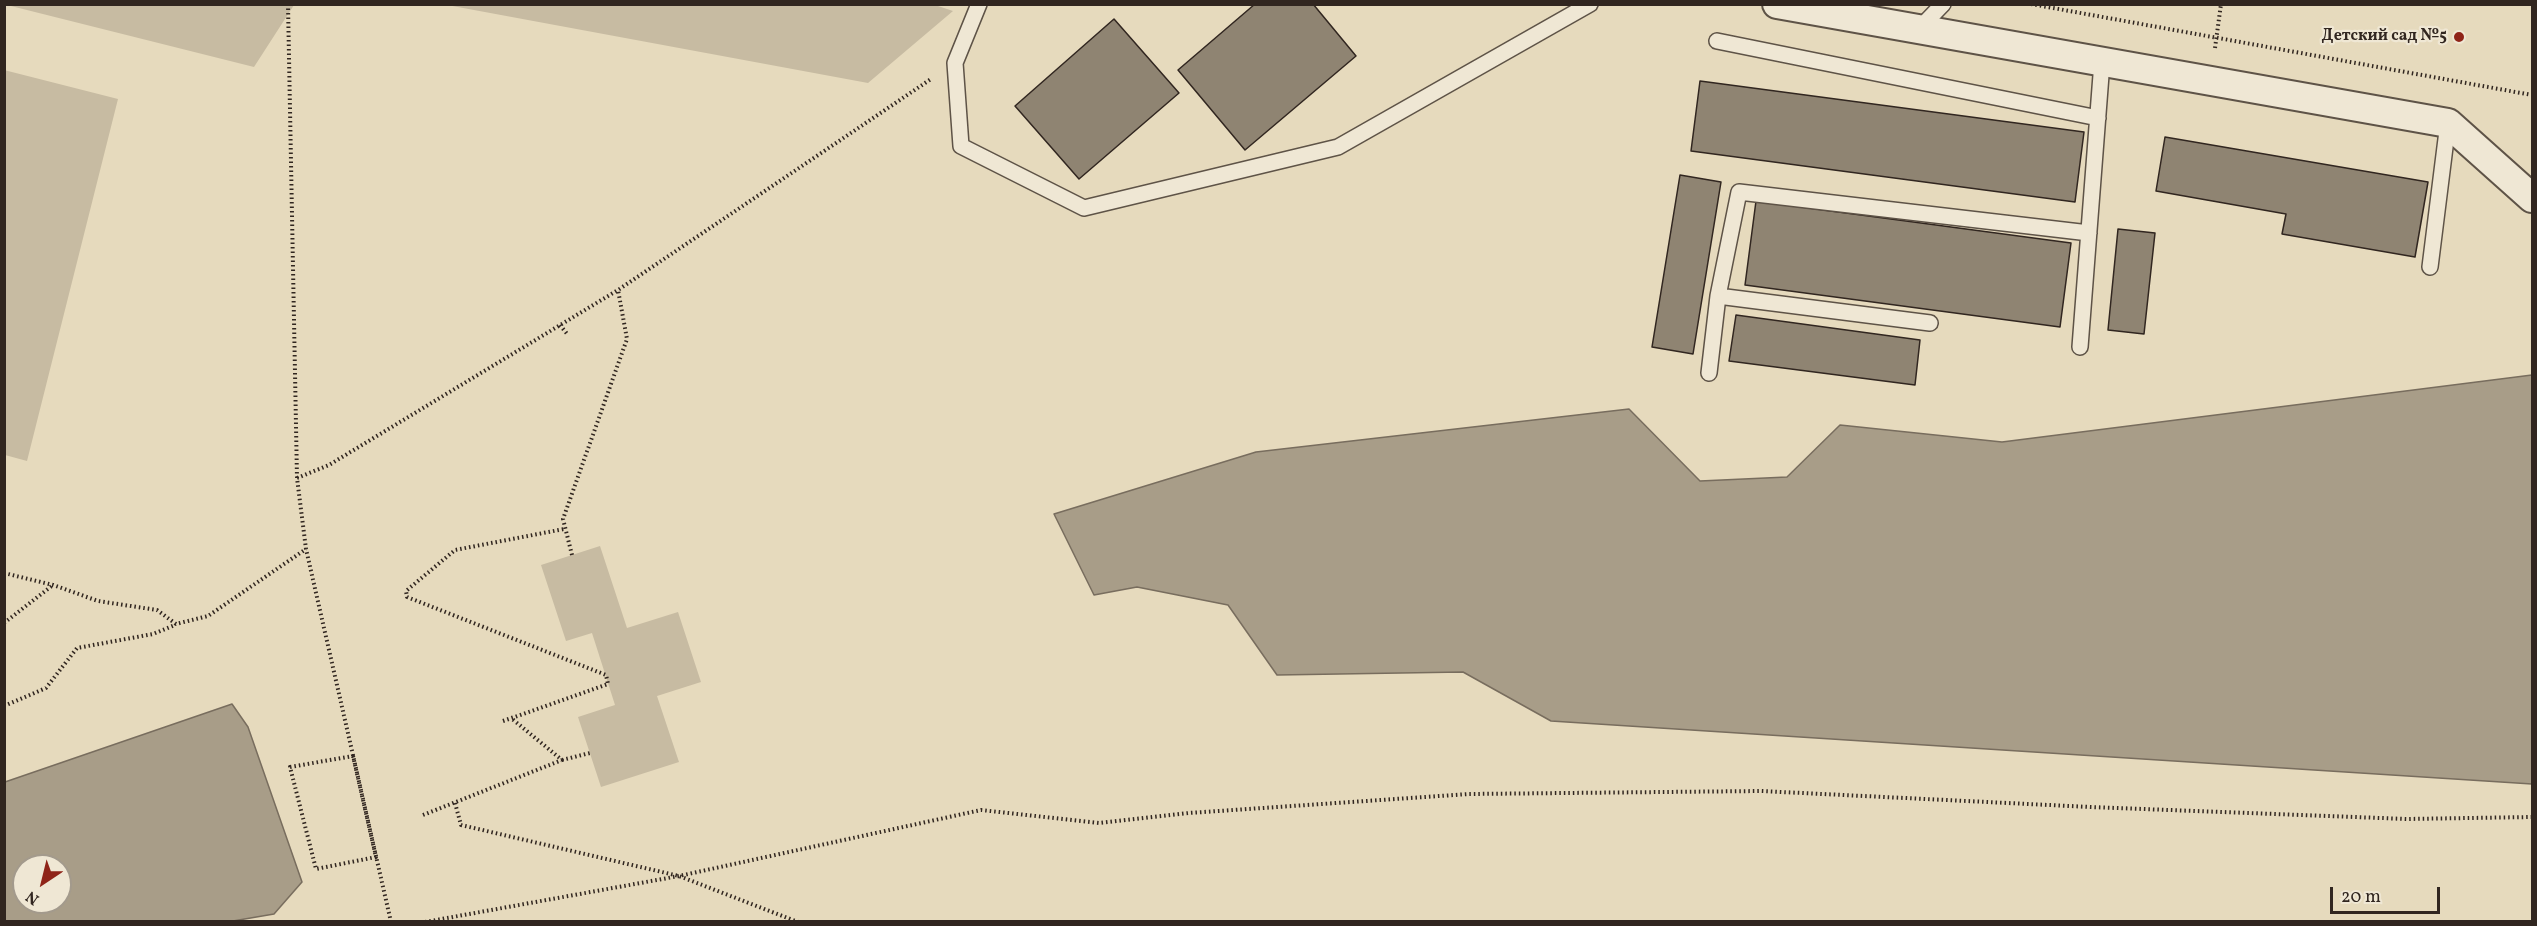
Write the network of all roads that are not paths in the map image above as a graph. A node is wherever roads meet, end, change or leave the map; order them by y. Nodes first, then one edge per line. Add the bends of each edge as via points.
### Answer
1 (979, 4) edge
2 (1590, 4) edge
3 (1777, 4) edge
4 (1943, 4) edge
5 (1919, 29) junction
6 (1717, 41) dead end
7 (2102, 62) junction
8 (2098, 118) junction
9 (2448, 123) junction
10 (2532, 198) edge
11 (2089, 233) junction
12 (2430, 267) dead end
13 (1718, 296) junction
14 (1930, 323) dead end
15 (2080, 347) dead end
16 (1708, 373) dead end

1 - 2 lane via 955,63 961,146 1084,208 1338,147
3 - 5 street
4 - 5 lane
5 - 7 street
6 - 8 lane
7 - 8 lane
7 - 9 street
8 - 11 lane
9 - 10 street
9 - 12 lane
11 - 13 lane via 1739,192
11 - 15 lane
13 - 14 lane
13 - 16 lane

